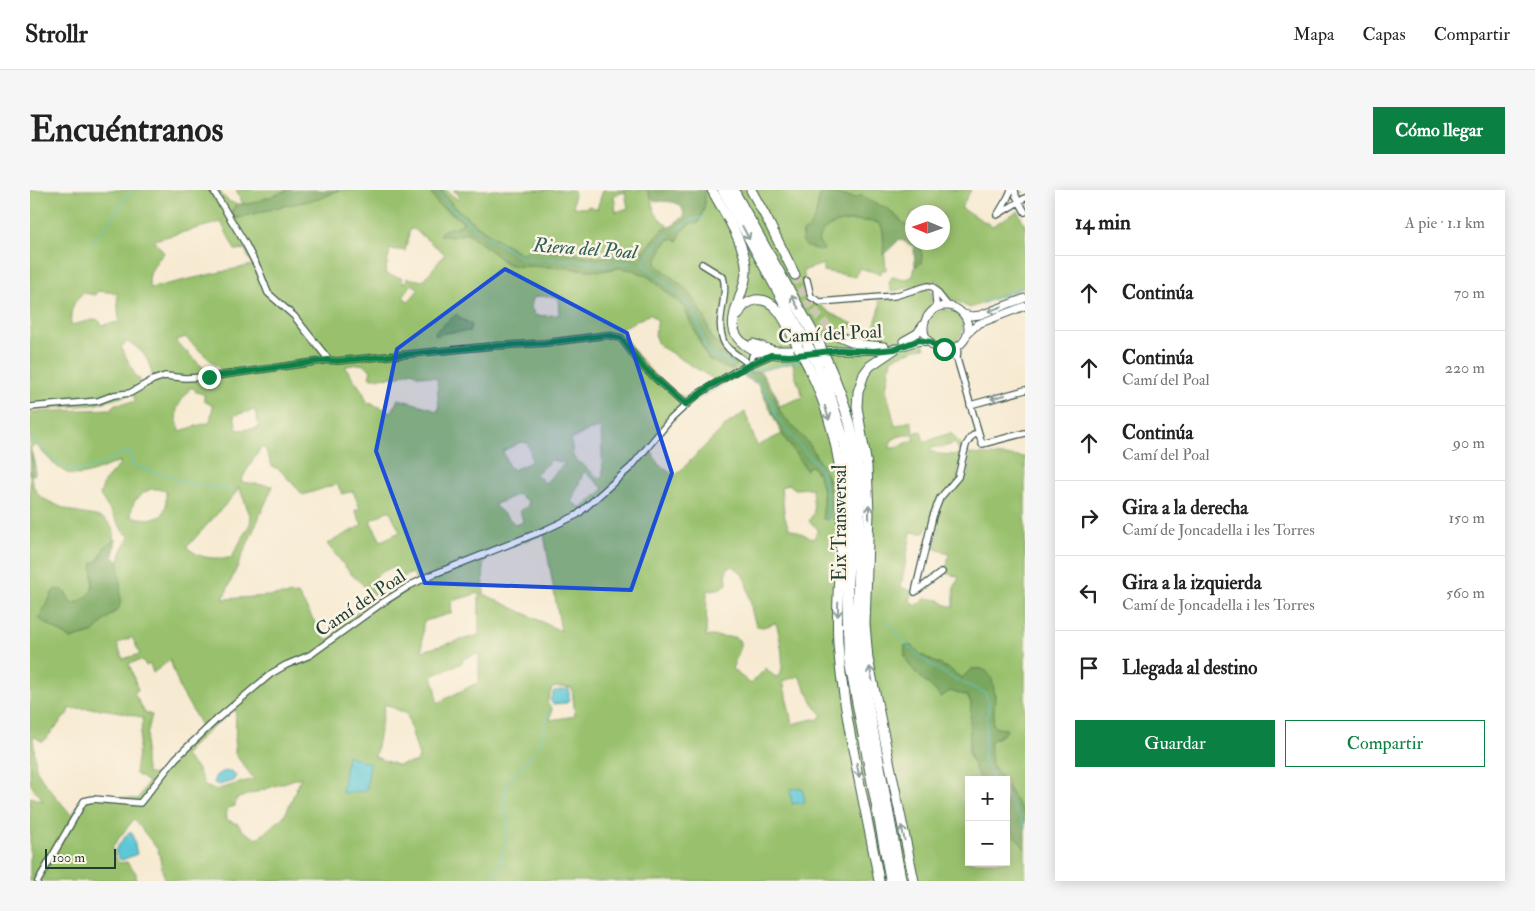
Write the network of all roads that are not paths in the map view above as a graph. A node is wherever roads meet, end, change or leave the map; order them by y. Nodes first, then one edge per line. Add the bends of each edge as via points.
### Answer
1 (213, 190) edge
2 (712, 190) edge
3 (722, 190) edge
4 (734, 190) edge
5 (750, 190) edge
6 (1011, 190) edge
7 (1015, 190) edge
8 (1022, 200) edge
9 (1025, 212) edge
10 (702, 264) dead end
11 (795, 275) tunnel mouth
12 (807, 280) dead end
13 (934, 290) junction
14 (1025, 298) edge
15 (948, 306) junction
16 (1025, 306) edge
17 (933, 310) junction
18 (964, 314) junction
19 (925, 322) junction
20 (968, 333) junction
21 (835, 334) tunnel mouth
22 (930, 342) junction
23 (958, 346) junction
24 (884, 347) junction
25 (801, 348) junction
26 (895, 349) junction
27 (946, 349) junction
28 (771, 355) junction
29 (957, 359) junction
30 (328, 360) junction
31 (752, 360) junction
32 (818, 366) junction
33 (1025, 390) edge
34 (685, 405) junction
35 (970, 405) junction
36 (30, 407) edge
37 (978, 432) junction
38 (1025, 432) edge
39 (942, 572) dead end
40 (873, 789) junction
41 (38, 881) edge
42 (879, 881) edge
43 (884, 881) edge
44 (891, 881) edge
45 (903, 881) edge
46 (914, 881) edge

1 - 30 street via 245,243 268,293 294,316
2 - 31 highway via 746,260 747,275 733,325 737,337 748,347
3 -> 25 highway, Eix Transversal
32 -> 4 highway, Eix Transversal, bridge via 819,344
5 - 11 highway
6 - 8 street via 996,215
7 - 8 street
8 - 9 street
10 - 31 street via 723,276 723,340 730,349
12 - 13 street via 811,297 820,302 894,296 928,286
13 - 15 street
13 - 17 street via 936,304
14 -> 18 street via 980,315
15 - 17 street
15 - 18 street
16 - 20 street via 978,324
17 - 19 street
18 - 20 street
19 - 22 street
19 - 24 street, Camí del Poal via 914,336
20 - 23 street
21 - 24 highway via 861,345
22 - 26 street, Camí del Poal via 917,341
22 - 27 street
23 - 27 street
23 - 29 street
24 - 25 street, Camí del Poal
25 - 25 highway via 769,350 753,344 737,326 742,308 748,302 758,300 772,304
25 - 31 street, Camí del Poal via 788,354
25 - 32 highway, Eix Transversal, bridge
26 - 28 street, Camí del Poal
46 -> 26 highway via 870,668 865,624 869,513 858,392 870,366
27 - 29 street
28 - 31 street, Camí del Poal
28 - 31 street, Camí del Poal
29 - 35 street
30 - 34 street via 607,335 621,338 643,367
30 - 36 street via 209,377 165,376 130,393 98,401
31 - 34 street, Camí del Poal
32 - 40 highway, Eix Transversal via 845,444 850,480 849,658
32 -> 42 highway via 817,385 828,417 842,496 838,613 841,669
32 - 45 highway, Eix Transversal via 840,388 856,458 860,526 856,626 859,657
33 -> 35 street
34 - 41 street, Camí del Poal via 631,467 577,515 429,576 382,603 310,655 272,673 176,758 140,803 84,801
35 - 37 street
37 - 38 street via 982,444
37 - 39 street via 966,445 958,477 940,498 915,592
40 - 43 highway
40 - 44 highway, Eix Transversal

